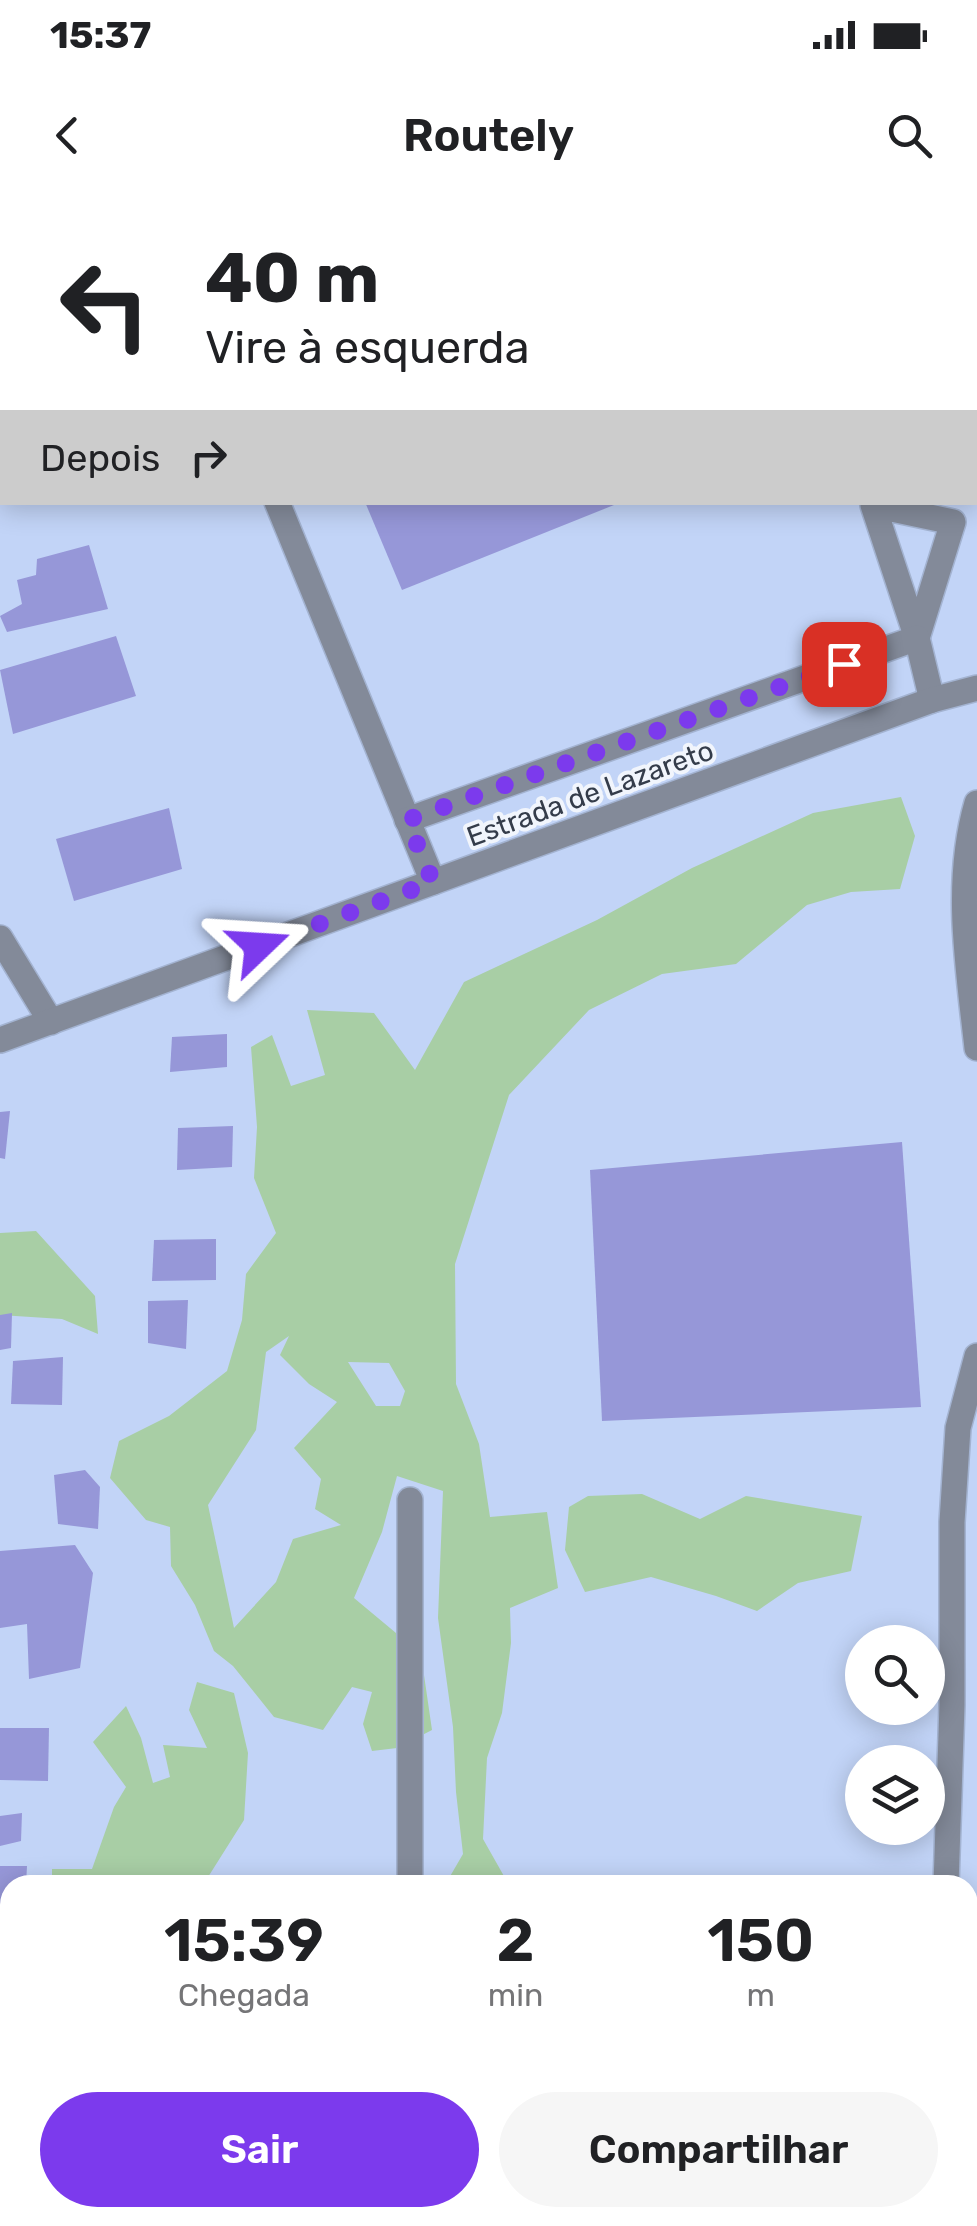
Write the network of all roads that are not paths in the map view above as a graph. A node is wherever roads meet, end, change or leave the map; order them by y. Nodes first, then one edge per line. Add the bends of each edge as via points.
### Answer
1 (278, 505) edge
2 (873, 505) edge
3 (877, 505) edge
4 (916, 638) junction
5 (977, 688) edge
6 (932, 700) junction
7 (977, 803) edge
8 (407, 820) junction
9 (433, 882) junction
10 (0, 938) edge
11 (51, 1022) junction
12 (0, 1040) edge
13 (977, 1048) edge
14 (977, 1356) edge
15 (410, 1500) dead end
16 (410, 1875) edge
17 (946, 1875) edge

1 - 8 street
2 - 4 street
3 - 4 street via 953,522
4 - 6 street
4 - 8 street
5 - 6 street, Estrada de Lazareto
6 - 9 street, Estrada de Lazareto
7 - 13 street via 964,893
8 - 9 street
9 - 11 street, Estrada de Lazareto
10 - 11 street
11 - 12 street, Estrada de Lazareto
14 - 17 street via 958,1428 952,1522
15 - 16 street

